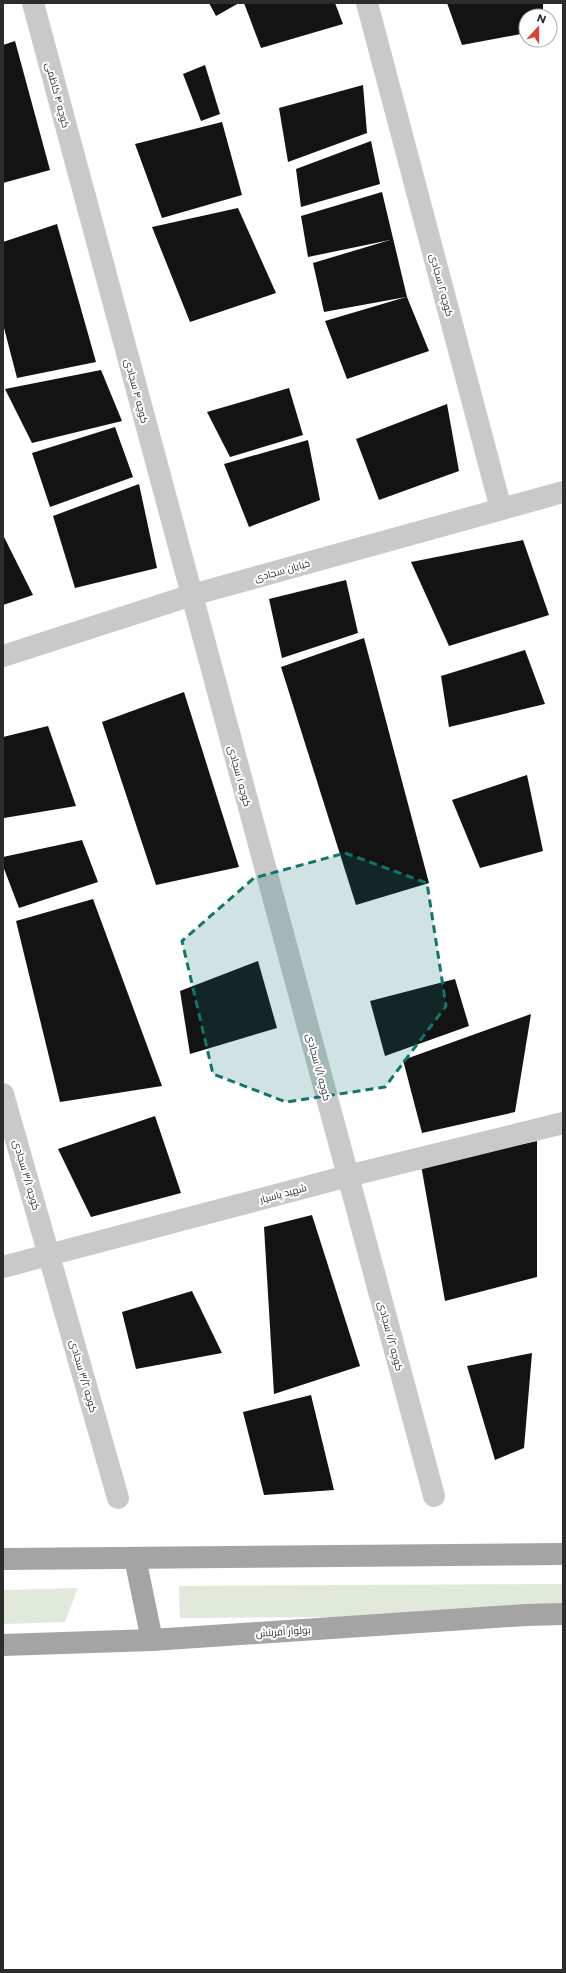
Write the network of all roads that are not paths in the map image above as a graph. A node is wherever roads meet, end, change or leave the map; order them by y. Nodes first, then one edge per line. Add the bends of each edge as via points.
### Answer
1 (33, 3) edge
2 (367, 3) edge
3 (82, 187) joint
4 (563, 492) edge
5 (501, 509) junction
6 (192, 595) junction
7 (3, 656) edge
8 (289, 957) joint
9 (3, 1094) edge
10 (563, 1123) edge
11 (348, 1176) junction
12 (50, 1255) junction
13 (3, 1267) edge
14 (434, 1496) dead end
15 (118, 1498) dead end
16 (558, 1550) edge
17 (135, 1558) junction
18 (3, 1559) edge
19 (563, 1614) edge
20 (152, 1640) junction
21 (3, 1645) edge

1 - 3 street, کوچه ۴ کاظمی
2 - 5 street, کوچه ۲ سجادی
3 - 6 street, کوچه ۴ سجادی
4 - 5 street, خیابان سجادی
5 - 6 street, خیابان سجادی
6 - 7 street, خیابان سجادی
6 - 8 street, کوچه ۱ سجادی
8 - 11 street, کوچه ۱/۱ سجادی
9 - 12 street, کوچه ۳/۱ سجادی
10 - 11 street, شهید پاسیار
11 - 12 street, شهید پاسیار
11 - 14 street, کوچه ۱/۲ سجادی
12 - 13 street, شهید پاسیار
12 - 15 street, کوچه ۳/۲ سجادی
16 - 17 main road
17 - 18 main road
17 - 20 main road
19 - 20 main road, بولوار آفرینش
20 - 21 main road, بولوار آفرینش

